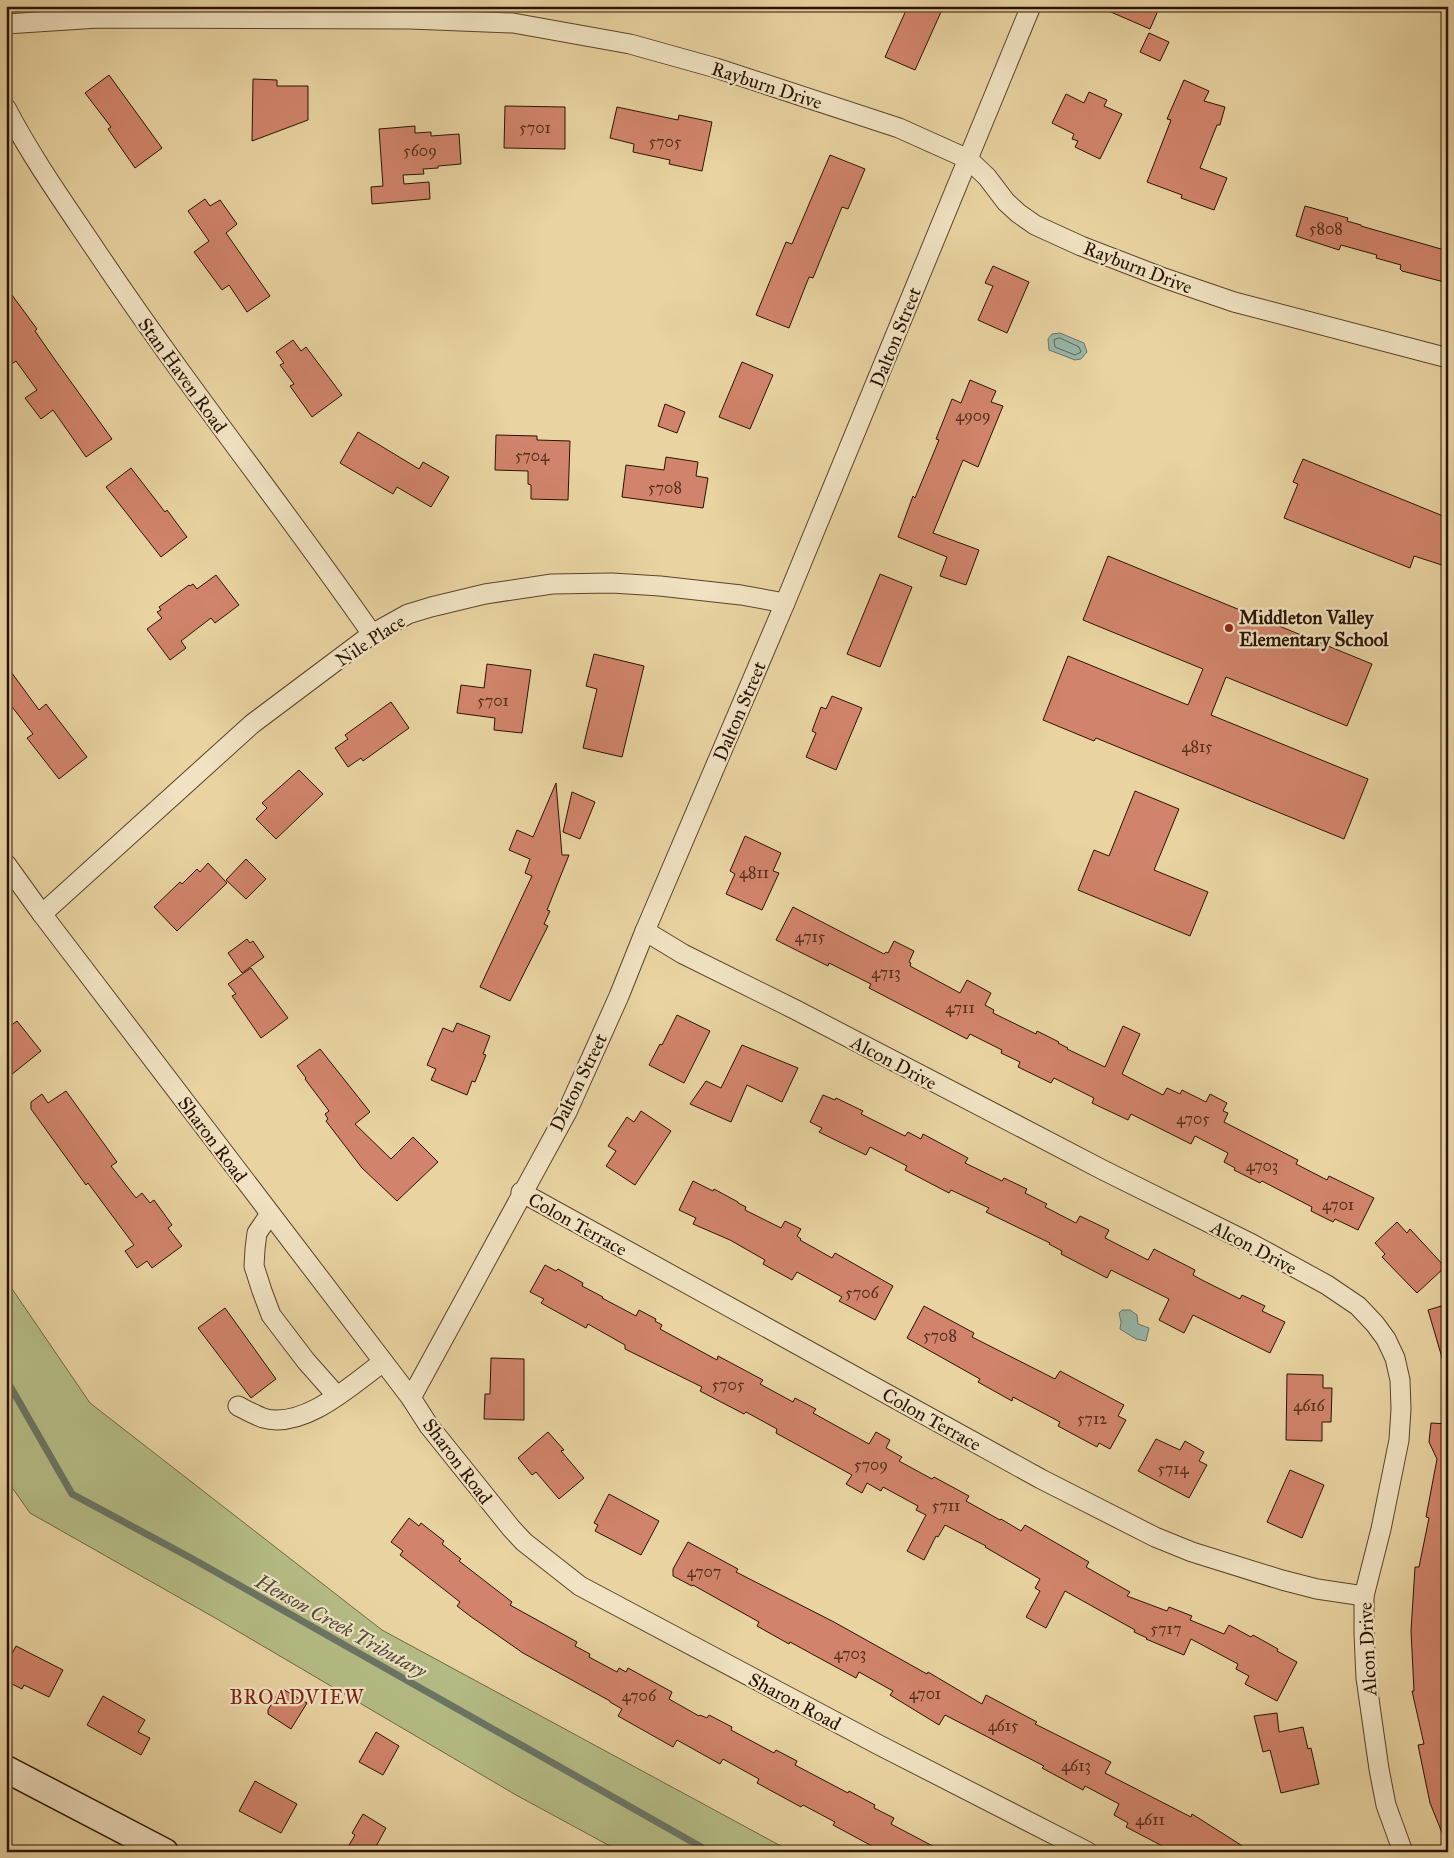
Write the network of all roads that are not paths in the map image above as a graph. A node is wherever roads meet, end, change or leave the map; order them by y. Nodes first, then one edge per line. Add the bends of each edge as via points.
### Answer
1 (1030, 6) edge
2 (97, 12) edge
3 (412, 13) edge
4 (6, 24) edge
5 (6, 108) edge
6 (968, 159) junction
7 (1448, 358) edge
8 (785, 603) junction
9 (372, 634) junction
10 (6, 864) edge
11 (42, 914) junction
12 (644, 931) junction
13 (522, 1192) junction
14 (270, 1214) junction
15 (383, 1362) junction
16 (337, 1396) junction
17 (411, 1398) junction
18 (238, 1406) dead end
19 (1364, 1596) junction
20 (6, 1769) edge
21 (153, 1849) edge
22 (1088, 1852) edge
23 (1403, 1852) edge

1 - 6 street, Dalton Street
2 - 3 street, Rayburn Drive
2 - 4 street, Rayburn Drive
3 - 6 street, Rayburn Drive via 513,23 630,44 716,68 899,128
5 - 9 street, Stan Haven Road via 48,178 149,330
6 - 7 street, Rayburn Drive via 1018,213 1035,225 1081,246 1234,302
6 - 8 street, Dalton Street
8 - 9 street, Nile Place via 660,586 552,584 485,594 431,607 408,614
8 - 12 street, Dalton Street
9 - 11 street, Nile Place via 252,724
10 - 11 street, Sharon Road
11 - 14 street, Sharon Road
12 - 13 street, Dalton Street via 620,996 566,1112
12 - 19 street, Alcon Drive via 683,954 1252,1244 1358,1306 1386,1339 1395,1358 1401,1408 1381,1529
13 - 17 street, Dalton Street
13 - 19 street, Colon Terrace via 1040,1480 1155,1537 1282,1580
14 - 15 street, Sharon Road
14 - 16 street via 257,1233 255,1250 254,1266 262,1291 271,1315
15 - 16 street
15 - 17 street, Sharon Road
16 - 18 street via 307,1413 282,1420 263,1418
17 - 22 street, Sharon Road via 429,1426 511,1528 580,1586
19 - 23 street, Alcon Drive via 1366,1678 1378,1769 1386,1805
20 - 21 street

